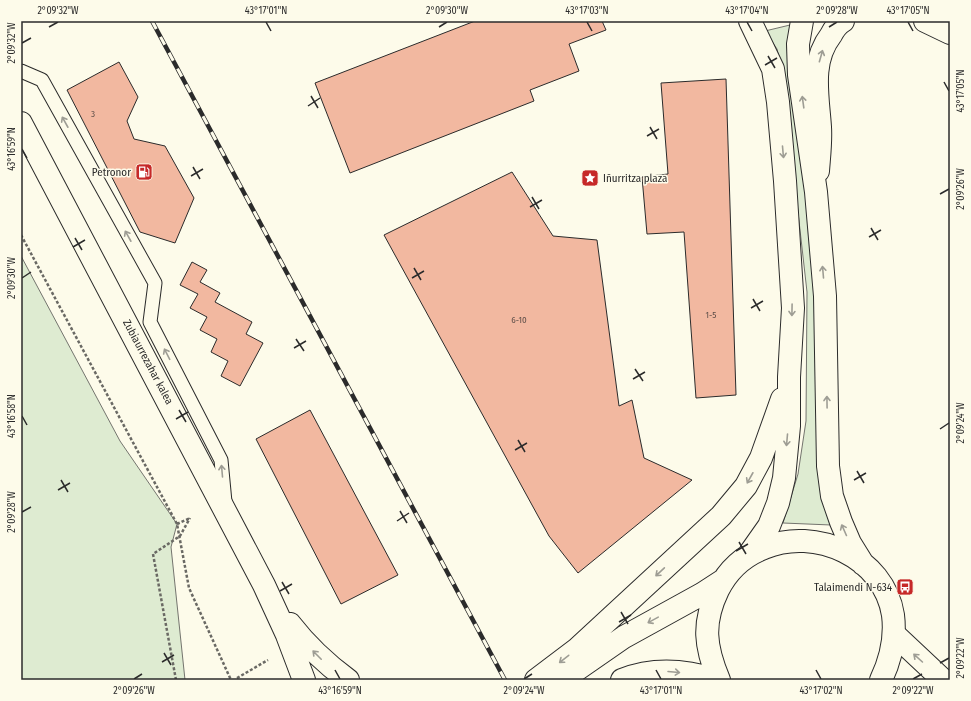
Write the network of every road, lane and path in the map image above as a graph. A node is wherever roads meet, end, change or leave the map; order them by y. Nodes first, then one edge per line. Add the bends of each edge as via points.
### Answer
1 (750, 21) edge
2 (802, 21) edge
3 (843, 21) edge
4 (925, 21) edge
5 (950, 33) edge
6 (21, 71) edge
7 (21, 123) edge
8 (816, 192) junction
9 (21, 235) edge
10 (789, 377) junction
11 (226, 510) junction
12 (177, 524) junction
13 (180, 536) junction
14 (750, 553) junction
15 (864, 564) junction
16 (723, 580) junction
17 (274, 603) junction
18 (894, 634) junction
19 (268, 660) dead end
20 (237, 678) dead end
21 (176, 680) edge
22 (232, 680) edge
23 (304, 680) edge
24 (348, 680) edge
25 (536, 680) edge
26 (562, 680) edge
27 (622, 680) edge
28 (716, 680) edge
29 (719, 680) edge
30 (881, 680) edge
31 (943, 680) edge

1 -> 10 main road via 773,69 778,102 793,308
8 -> 2 main road via 799,75 798,44
8 -> 3 main road via 820,129 817,72 820,54 828,38
4 - 5 main road
11 -> 6 lane via 221,460 150,322 155,284 42,80
7 - 11 main road, Zubiaurrezahar kalea
15 -> 8 main road via 850,543 841,522 832,496 828,466 825,296
9 - 12 path
10 -> 14 main road via 789,426 784,478 769,526
10 -> 25 main road via 761,458 746,486 721,516 577,649
11 - 17 main road, Zubiaurrezahar kalea
12 - 13 path
12 - 13 path via 190,518
13 - 21 path via 153,554
13 - 22 path via 190,588
14 - 15 main road via 778,541 809,540 838,547
14 - 16 main road via 735,565
15 - 18 main road via 886,595 893,614
16 -> 26 main road via 624,637
16 - 29 main road via 711,604 706,630 709,657
17 - 23 main road, Zubiaurrezahar kalea
24 -> 17 main road, Zubiaurrezahar kalea via 326,664 304,642
18 - 30 main road via 890,662
31 -> 18 main road
19 - 20 path
27 -> 28 main road via 659,671 701,675

